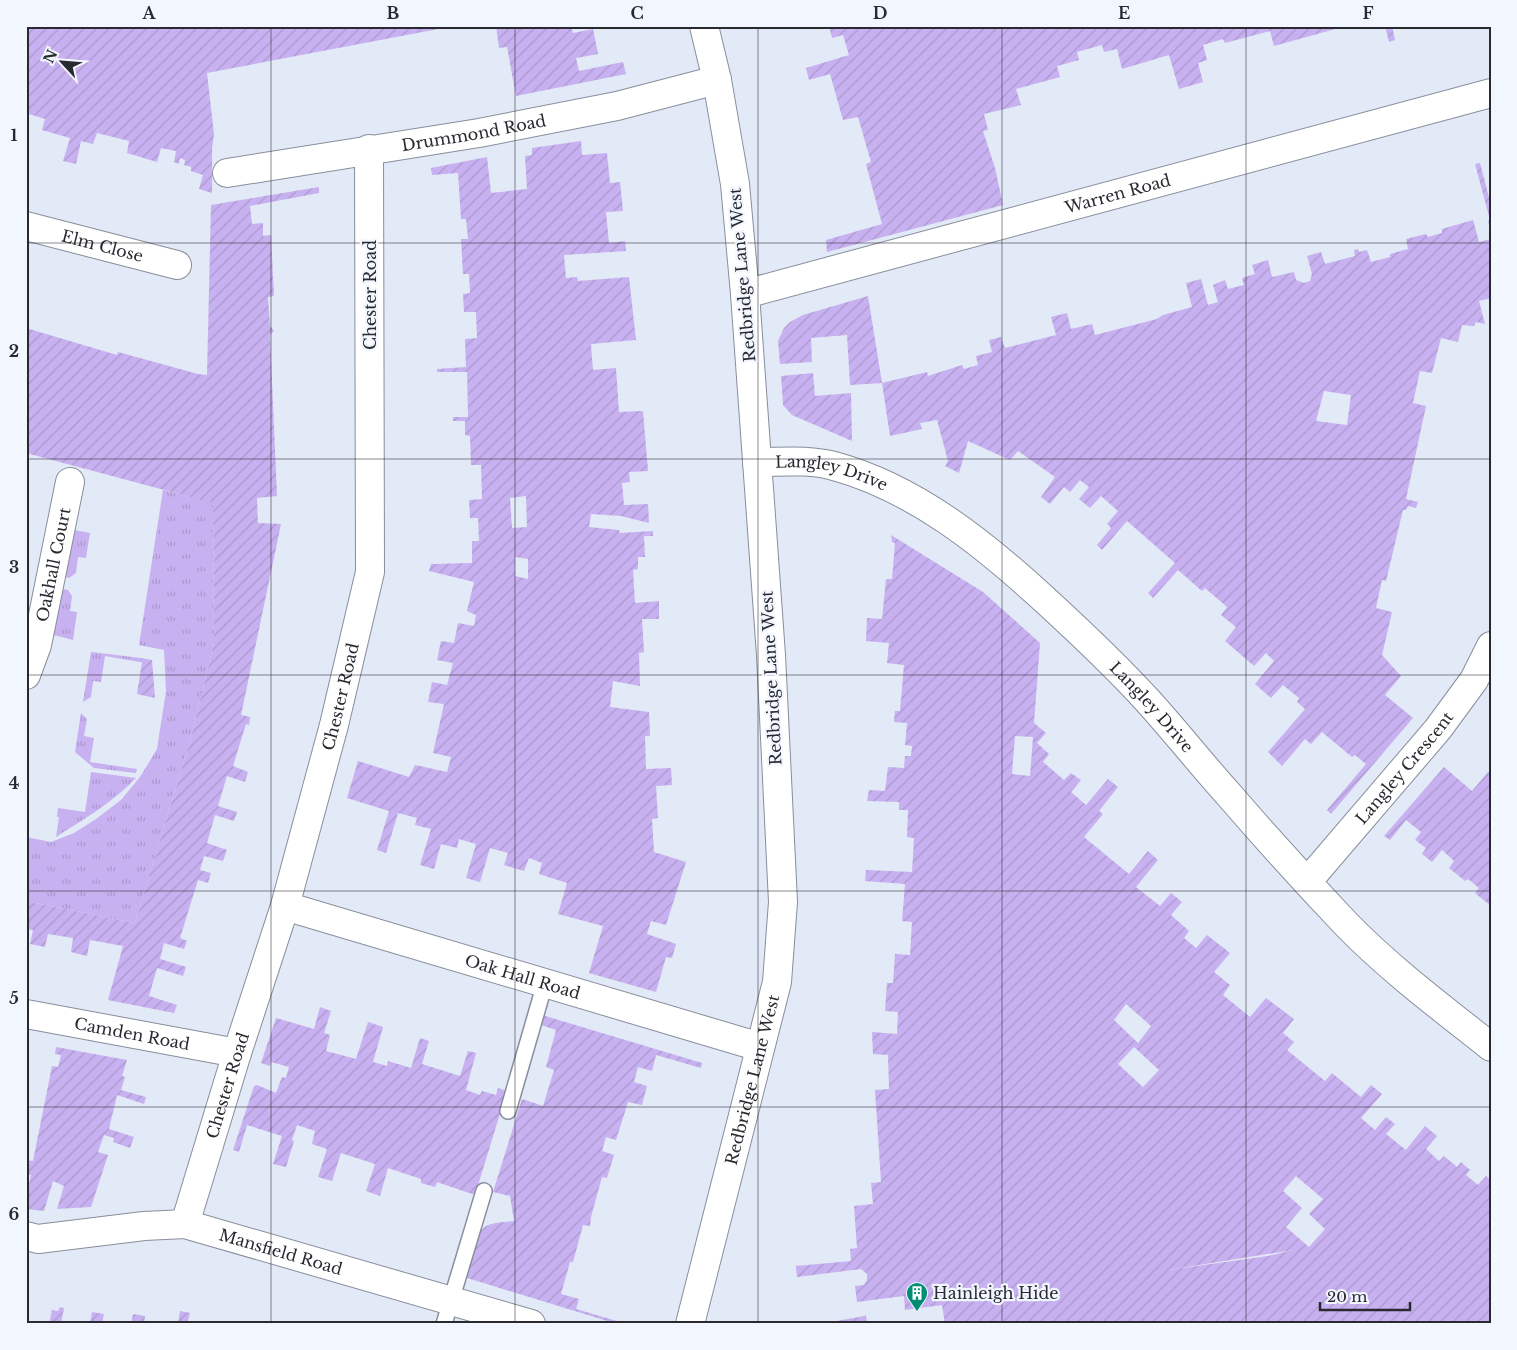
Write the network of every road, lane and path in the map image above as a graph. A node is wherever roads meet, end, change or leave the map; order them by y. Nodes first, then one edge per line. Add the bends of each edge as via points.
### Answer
1 (704, 26) edge
2 (718, 80) junction
3 (1490, 94) edge
4 (370, 149) junction
5 (226, 173) dead end
6 (26, 226) edge
7 (177, 265) dead end
8 (745, 294) junction
9 (757, 462) junction
10 (70, 482) dead end
11 (1491, 646) edge
12 (26, 675) edge
13 (1307, 882) junction
14 (284, 906) junction
15 (545, 983) junction
16 (26, 1014) edge
17 (760, 1047) junction
18 (1491, 1047) edge
19 (237, 1054) junction
20 (508, 1111) dead end
21 (484, 1191) dead end
22 (185, 1224) junction
23 (26, 1236) edge
24 (447, 1312) edge
25 (531, 1324) edge
26 (690, 1324) edge

1 - 2 street, Redbridge Lane West
2 - 4 street, Drummond Road via 617,106 488,131
2 - 8 street, Redbridge Lane West via 735,184
3 - 8 street, Warren Road
4 - 5 street, Drummond Road
4 - 14 street, Chester Road via 370,572 334,725
6 - 7 street, Elm Close
8 - 9 street, Redbridge Lane West
9 - 13 street, Langley Drive via 832,465 866,477 936,513 972,538 1057,611 1141,694
9 - 17 street, Redbridge Lane West via 771,655 783,902 776,982
10 - 12 street, Oakhall Court via 37,646
11 - 13 street, Langley Crescent via 1474,680 1438,729
13 - 18 street, Langley Drive via 1380,958
14 - 15 street, Oak Hall Road
14 - 19 street, Chester Road
15 - 17 street, Oak Hall Road
15 - 20 lane
16 - 19 street, Camden Road
17 - 26 street, Redbridge Lane West
19 - 22 street, Chester Road
21 - 24 lane
22 - 23 street, Mansfield Road via 38,1239
22 - 24 street, Mansfield Road
24 - 25 street, Mansfield Road

